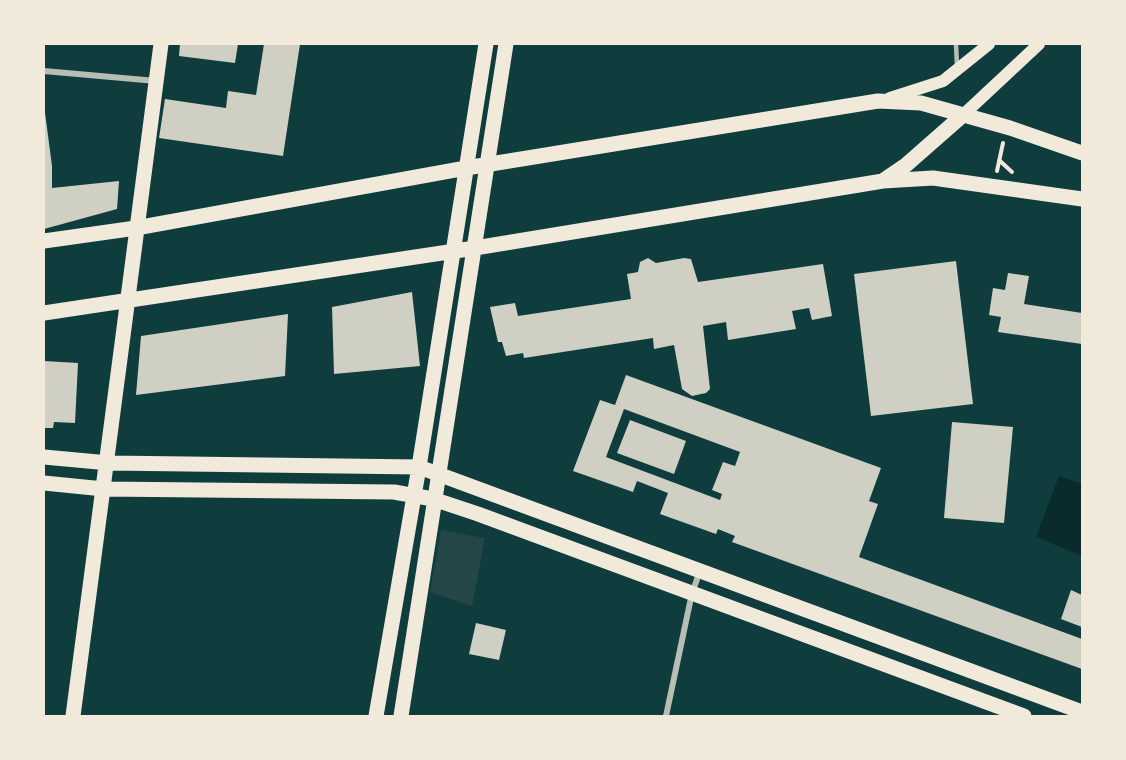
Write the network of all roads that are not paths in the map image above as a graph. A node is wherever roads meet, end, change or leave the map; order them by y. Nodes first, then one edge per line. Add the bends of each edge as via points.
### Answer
1 (161, 44) edge
2 (486, 44) edge
3 (507, 44) edge
4 (956, 44) edge
5 (989, 44) edge
6 (1039, 44) edge
7 (44, 71) edge
8 (957, 72) junction
9 (156, 81) junction
10 (878, 101) junction
11 (963, 115) junction
12 (1083, 153) edge
13 (488, 165) junction
14 (466, 168) junction
15 (883, 181) junction
16 (1083, 199) edge
17 (136, 228) junction
18 (44, 243) edge
19 (475, 248) junction
20 (452, 250) junction
21 (128, 299) junction
22 (44, 313) edge
23 (44, 457) edge
24 (109, 463) junction
25 (419, 467) junction
26 (438, 473) junction
27 (44, 483) edge
28 (104, 489) junction
29 (414, 495) junction
30 (433, 499) junction
31 (700, 571) junction
32 (692, 593) junction
33 (1083, 712) edge
34 (73, 717) edge
35 (376, 717) edge
36 (401, 717) edge
37 (666, 717) edge
38 (1024, 717) edge

1 - 9 main road
2 - 14 main road
3 - 13 main road
4 - 8 lane
5 - 8 main road
6 - 11 main road
7 - 9 street
8 - 10 main road via 928,88
9 - 17 main road
10 - 11 main road via 921,103
10 - 13 main road
11 - 12 main road
11 - 15 main road
13 - 14 main road
13 - 19 main road
14 - 17 main road
14 - 20 main road
15 - 16 main road via 933,178
15 - 19 main road
17 - 18 main road
17 - 21 main road
19 - 20 main road
19 - 26 main road
20 - 21 main road
20 - 25 main road
21 - 22 main road
21 - 24 main road
23 - 24 main road
24 - 25 main road
24 - 28 main road
25 - 26 main road
25 - 29 main road
26 - 30 main road
26 - 31 main road
27 - 28 main road
28 - 29 main road via 365,490
28 - 34 main road
29 - 30 main road
29 - 35 main road
30 - 32 main road
30 - 36 main road
31 - 32 street
31 - 33 main road
32 - 37 street
32 - 38 main road

